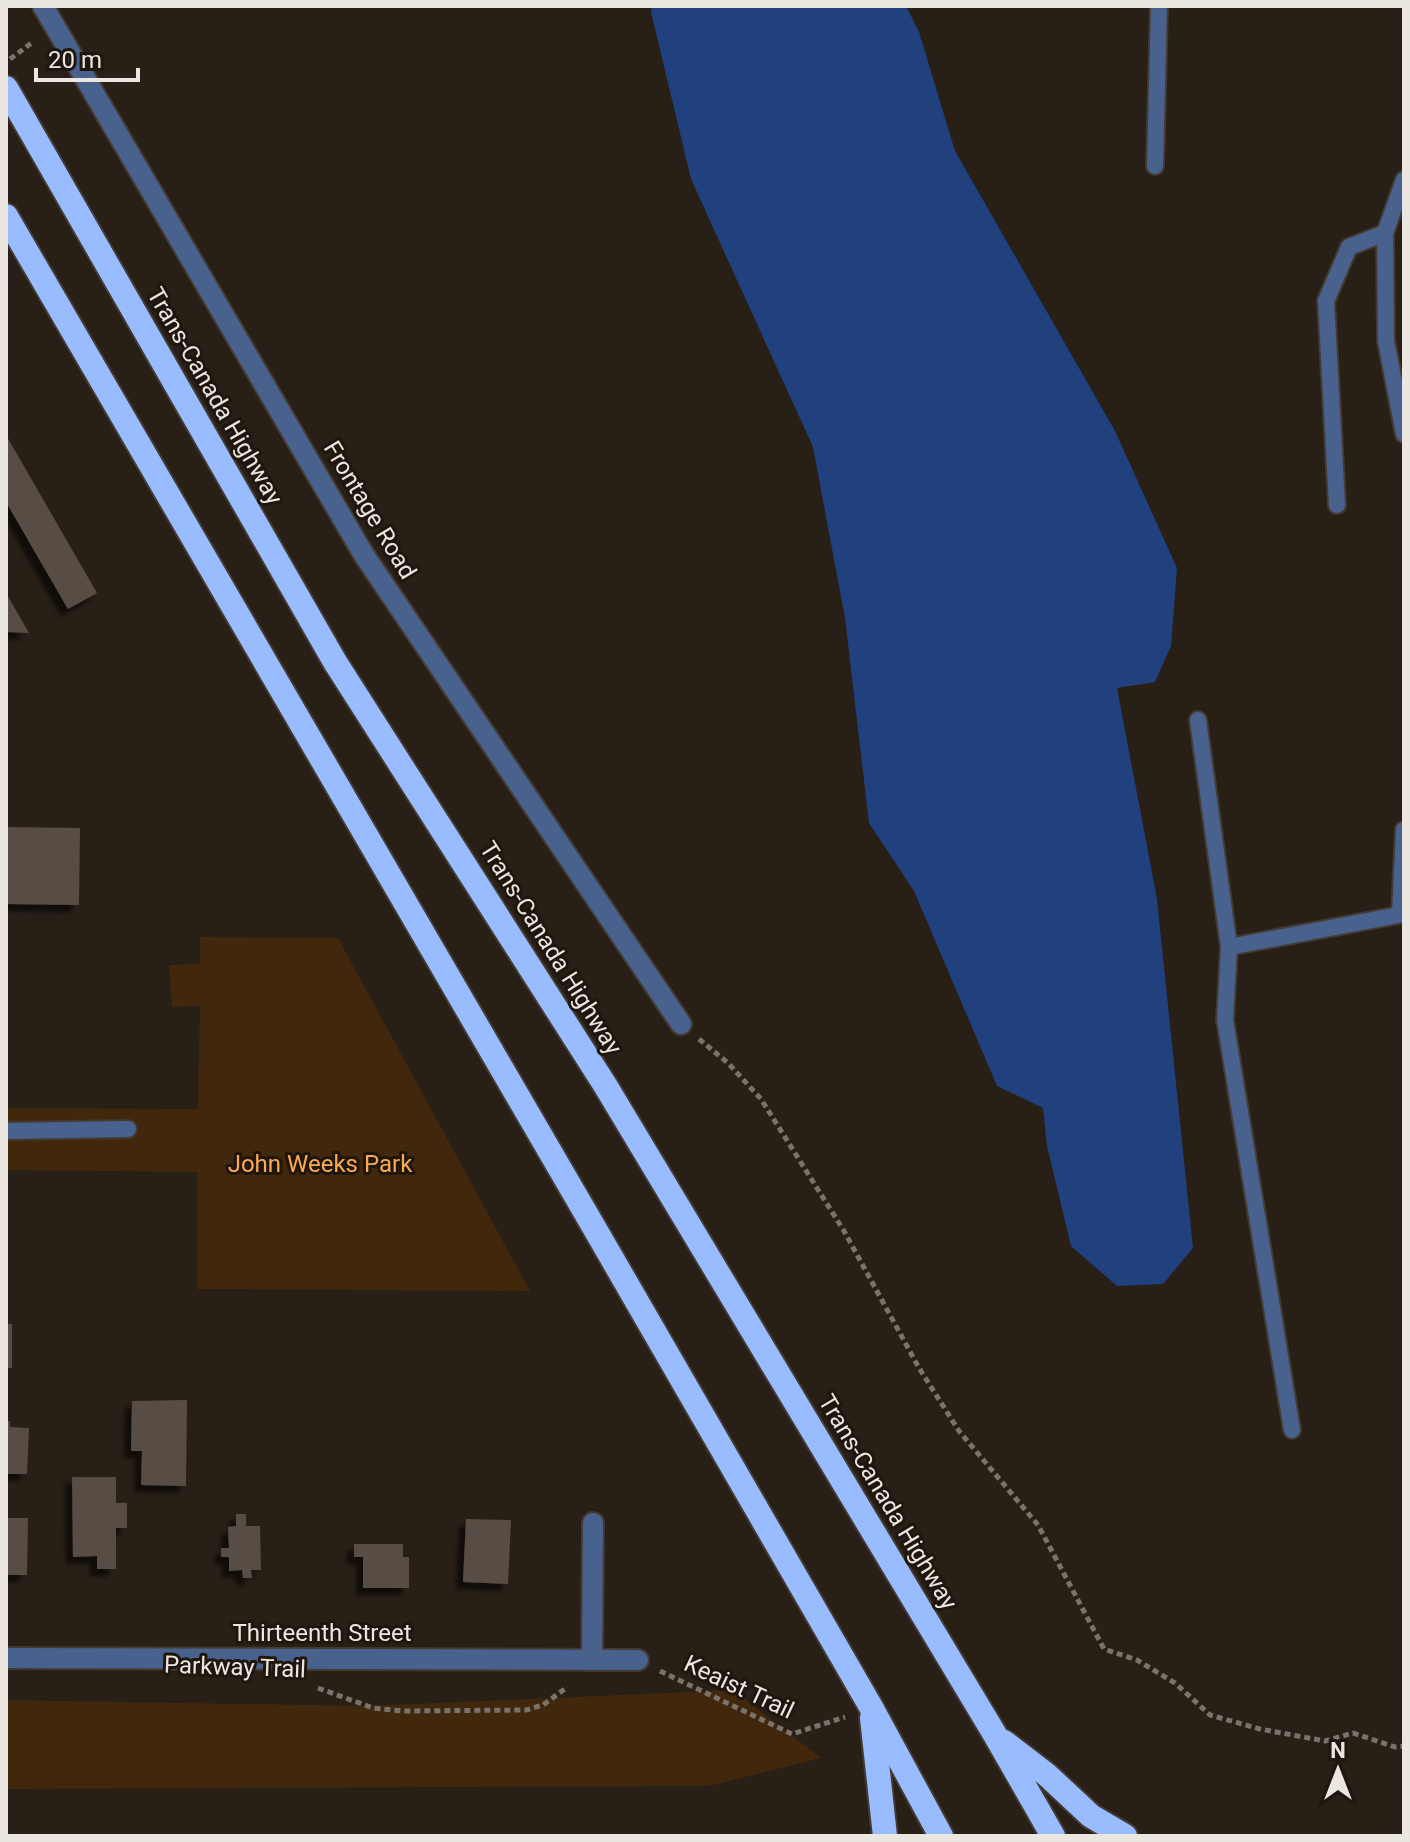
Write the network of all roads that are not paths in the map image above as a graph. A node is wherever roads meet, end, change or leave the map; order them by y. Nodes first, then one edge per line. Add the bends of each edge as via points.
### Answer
1 (43, 6) edge
2 (1159, 6) edge
3 (6, 88) edge
4 (1155, 166) dead end
5 (1404, 180) edge
6 (6, 216) edge
7 (1385, 233) junction
8 (13, 235) edge
9 (1404, 434) edge
10 (1337, 505) dead end
11 (1198, 720) dead end
12 (1404, 830) edge
13 (1402, 914) edge
14 (1229, 947) junction
15 (681, 1024) road end
16 (128, 1129) dead end
17 (6, 1131) edge
18 (1292, 1430) dead end
19 (593, 1523) dead end
20 (6, 1658) edge
21 (592, 1660) junction
22 (638, 1660) road end
23 (871, 1707) junction
24 (994, 1733) junction
25 (885, 1836) edge
26 (941, 1836) edge
27 (1053, 1836) edge
28 (1125, 1836) edge

1 - 15 street, Frontage Road via 364,555
2 - 4 lane
3 - 24 highway, Trans-Canada Highway via 335,662 605,1085
5 - 7 lane
6 - 8 highway
7 - 9 lane via 1386,341
7 - 10 lane via 1349,247 1326,301
8 - 23 highway
11 - 14 lane
12 - 13 lane
13 - 14 lane
14 - 18 lane via 1225,1020
16 - 17 lane
19 - 21 street
20 - 21 street, Thirteenth Street
21 - 22 street, Thirteenth Street
23 - 25 highway
23 - 26 highway
24 - 27 highway, Trans-Canada Highway
24 - 28 highway via 1091,1816

